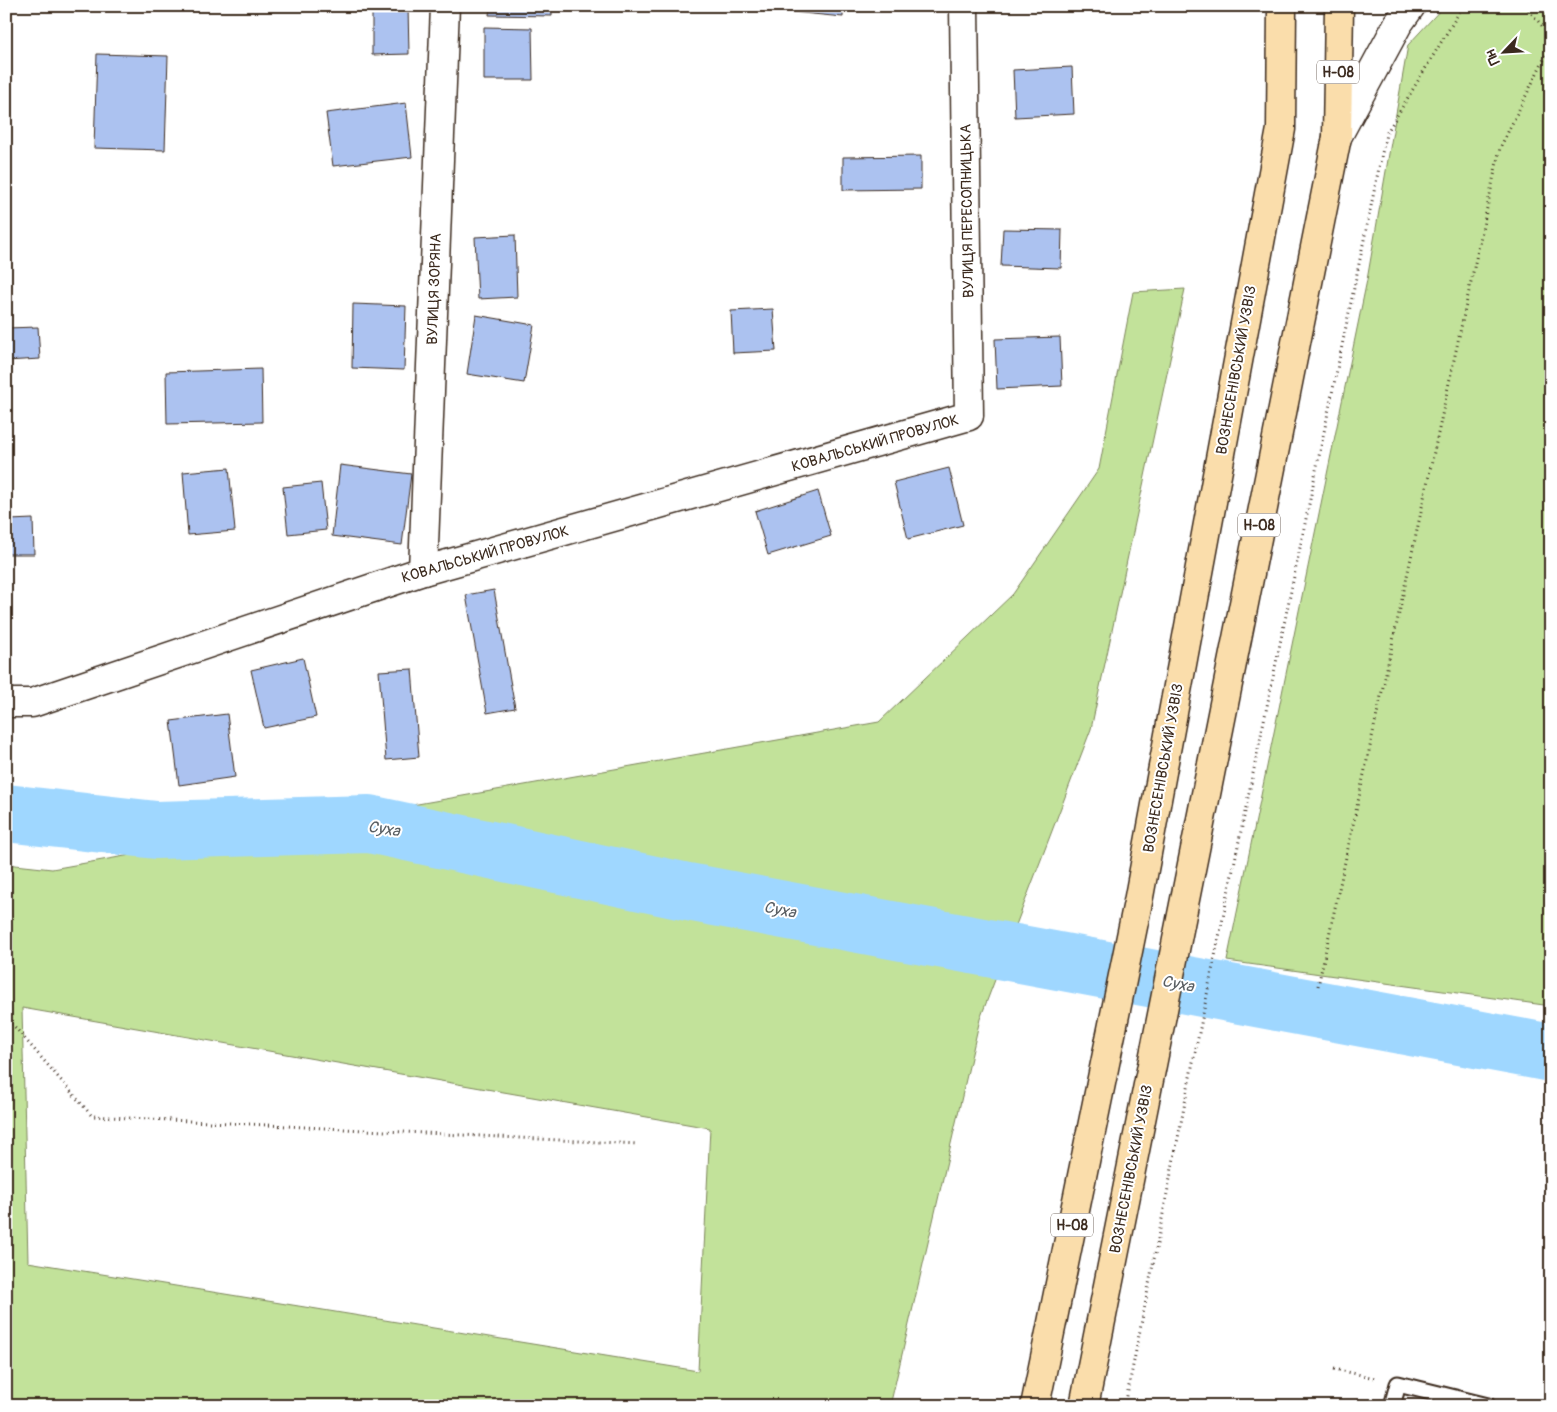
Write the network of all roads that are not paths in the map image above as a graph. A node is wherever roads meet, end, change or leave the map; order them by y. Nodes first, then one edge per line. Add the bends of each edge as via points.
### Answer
1 (445, 6) edge
2 (964, 6) edge
3 (1282, 6) edge
4 (1339, 6) edge
5 (1411, 6) edge
6 (1337, 138) junction
7 (969, 416) joint
8 (423, 571) junction
9 (6, 703) edge
10 (1035, 1406) edge
11 (1084, 1406) edge
12 (1392, 1406) edge
13 (1488, 1406) edge

1 - 8 street, ВУЛИЦЯ ЗОРЯНА
2 - 7 street, ВУЛИЦЯ ПЕРЕСОПНИЦЬКА
3 - 10 main road, ВОЗНЕСЕНІВСЬКИЙ УЗВІЗ / Н-08 via 1281,129 1138,902
4 - 6 main road, Н-08
5 - 6 street via 1398,24
6 - 11 main road, ВОЗНЕСЕНІВСЬКИЙ УЗВІЗ / Н-08
7 - 8 street, КОВАЛЬСЬКИЙ ПРОВУЛОК
8 - 9 street, КОВАЛЬСЬКИЙ ПРОВУЛОК via 32,703
12 - 13 lane via 1398,1384

